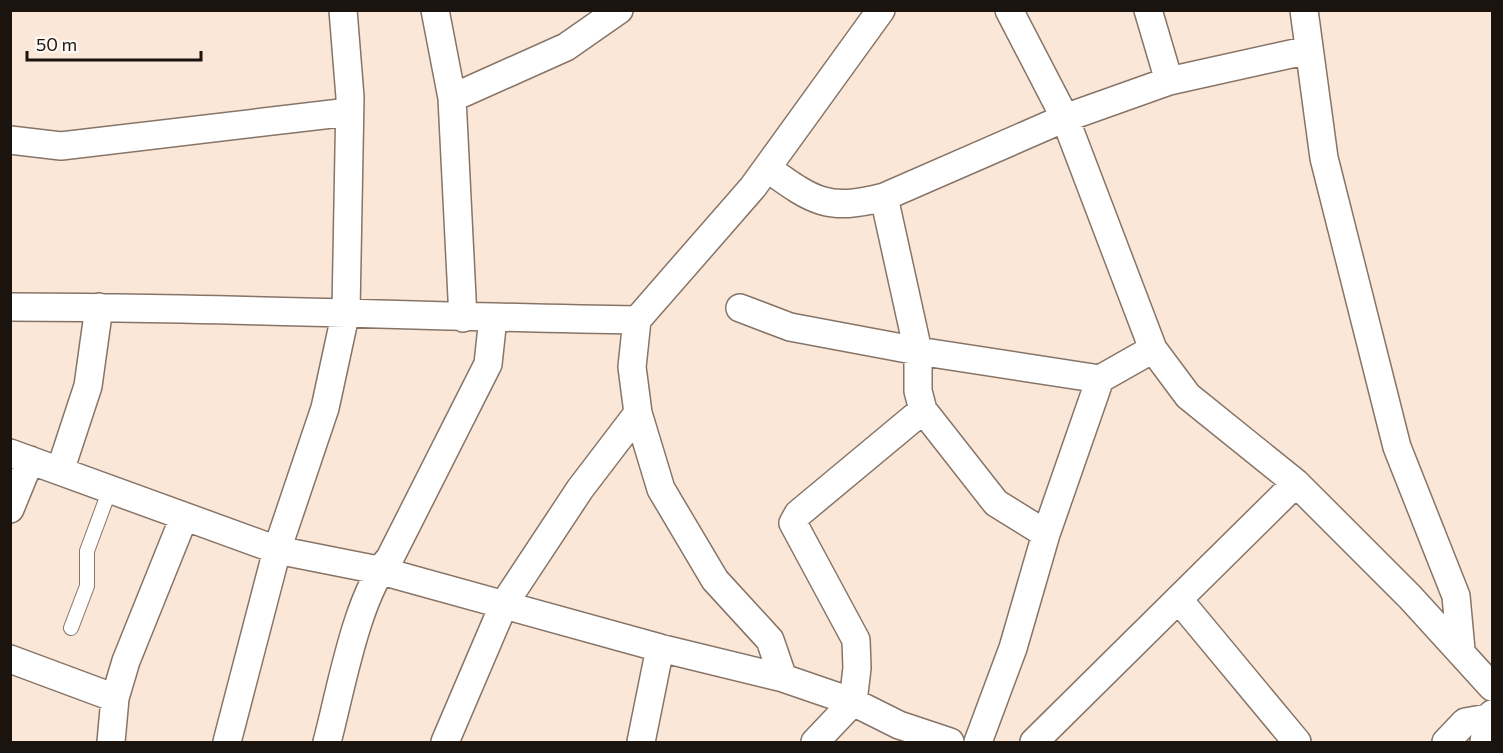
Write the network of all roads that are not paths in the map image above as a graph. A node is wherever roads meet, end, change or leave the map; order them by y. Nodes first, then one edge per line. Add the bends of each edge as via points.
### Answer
1 (343, 10) edge
2 (435, 10) edge
3 (619, 10) edge
4 (881, 10) edge
5 (1009, 10) edge
6 (1148, 10) edge
7 (1304, 10) edge
8 (1309, 50) junction
9 (1169, 81) junction
10 (452, 98) junction
11 (349, 112) junction
12 (1065, 118) junction
13 (10, 140) edge
14 (767, 168) junction
15 (884, 197) junction
16 (10, 307) edge
17 (99, 307) junction
18 (740, 308) dead end
19 (346, 311) junction
20 (464, 318) junction
21 (493, 318) junction
22 (637, 320) junction
23 (1153, 349) junction
24 (918, 351) junction
25 (1100, 379) junction
26 (923, 410) junction
27 (638, 413) junction
28 (20, 456) edge
29 (60, 471) junction
30 (1296, 483) junction
31 (110, 489) junction
32 (10, 509) edge
33 (184, 517) junction
34 (1046, 534) junction
35 (277, 550) junction
36 (378, 570) junction
37 (1179, 600) junction
38 (504, 604) junction
39 (70, 628) dead end
40 (660, 648) junction
41 (1461, 650) junction
42 (10, 659) edge
43 (783, 678) junction
44 (1492, 687) edge
45 (115, 698) junction
46 (854, 702) junction
47 (1488, 725) edge
48 (1289, 738) edge
49 (111, 742) edge
50 (227, 742) edge
51 (327, 742) edge
52 (445, 742) edge
53 (641, 742) edge
54 (815, 742) edge
55 (950, 742) edge
56 (978, 742) edge
57 (1034, 742) edge
58 (1446, 742) edge

1 - 11 street
2 - 10 street
3 - 10 street via 566,47
4 - 14 street
5 - 12 street
6 - 9 street
7 - 8 street
8 - 9 street
8 - 41 street via 1327,169 1397,447 1456,596
9 - 12 street
10 - 20 street
11 - 13 street via 60,146
11 - 19 street
12 - 15 street
12 - 23 street
14 - 15 street via 805,195 829,203 853,205
14 - 22 street
15 - 24 street
16 - 17 street
17 - 19 street
17 - 29 street via 88,386
18 - 24 street via 790,327
19 - 20 street
19 - 35 street via 325,408
20 - 21 street
21 - 22 street
21 - 36 street via 488,364 390,558
22 - 27 street via 632,367
23 - 25 street
23 - 30 street via 1188,396
24 - 25 street
24 - 26 street via 918,391
25 - 34 street
26 - 34 street via 996,502
26 - 46 street via 798,514 793,524 856,640
27 - 38 street via 580,489
27 - 43 street via 661,489 715,580 770,640
28 - 29 street
28 - 32 street
29 - 31 street
30 - 37 street
30 - 41 street
31 - 33 street
31 - 39 lane via 87,551 87,586
33 - 35 street
33 - 45 street via 142,617
34 - 56 street via 1013,648
35 - 36 street
35 - 50 street
36 - 38 street
36 - 51 street via 362,610
37 - 48 street
37 - 57 street
38 - 40 street
38 - 52 street
40 - 43 street
40 - 53 street
41 - 44 street
42 - 45 street
43 - 46 street
45 - 49 street
46 - 54 street
46 - 55 street via 899,725
47 - 58 street via 1465,722

